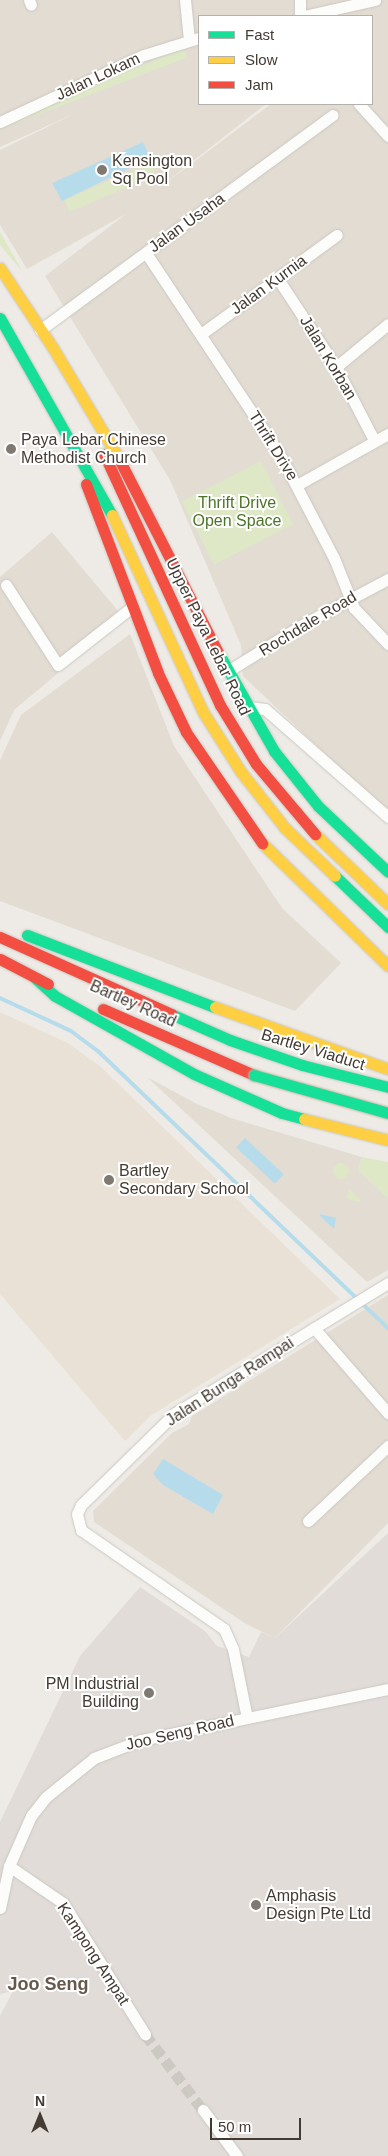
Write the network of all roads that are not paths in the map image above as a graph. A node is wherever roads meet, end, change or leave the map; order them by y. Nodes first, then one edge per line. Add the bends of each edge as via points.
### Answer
1 (185, 0) edge
2 (300, 0) edge
3 (375, 0) edge
4 (300, 15) edge
5 (308, 15) edge
6 (194, 39) edge
7 (360, 105) edge
8 (332, 115) dead end
9 (0, 122) edge
10 (388, 136) edge
11 (337, 235) dead end
12 (146, 253) junction
13 (0, 268) edge
14 (278, 279) junction
15 (0, 318) edge
16 (388, 324) edge
17 (40, 330) junction
18 (201, 334) junction
19 (53, 348) junction
20 (336, 366) junction
21 (61, 421) junction
22 (388, 434) edge
23 (374, 440) junction
24 (297, 485) junction
25 (388, 579) edge
26 (6, 585) dead end
27 (349, 598) junction
28 (132, 607) junction
29 (388, 644) edge
30 (228, 671) junction
31 (249, 707) junction
32 (388, 817) edge
33 (388, 872) edge
34 (388, 904) edge
35 (0, 926) edge
36 (388, 927) edge
37 (0, 937) edge
38 (0, 959) edge
39 (388, 966) edge
40 (35, 978) junction
41 (230, 1040) joint
42 (350, 1056) junction
43 (388, 1059) edge
44 (388, 1069) edge
45 (388, 1087) edge
46 (388, 1113) edge
47 (388, 1140) edge
48 (388, 1283) edge
49 (314, 1328) junction
50 (388, 1413) edge
51 (388, 1446) edge
52 (308, 1521) dead end
53 (388, 1689) edge
54 (247, 1718) junction
55 (9, 1866) junction
56 (0, 1908) edge
57 (145, 2034) tunnel mouth
58 (203, 2110) tunnel mouth
59 (236, 2156) edge

1 - 6 street
2 - 4 street
3 - 5 street
6 - 9 street, Jalan Lokam via 144,55
7 - 10 street
8 - 12 street, Jalan Usaha
11 - 14 street, Jalan Kurnia
12 - 17 street, Jalan Usaha
12 - 18 street, Thrift Drive
13 - 17 main road, Upper Paya Lebar Road
14 - 18 street, Jalan Kurnia
14 - 20 street, Jalan Korban
15 - 21 main road, Upper Paya Lebar Road
16 - 20 street
17 - 19 main road, Upper Paya Lebar Road
18 - 24 street, Thrift Drive
19 - 30 main road, Upper Paya Lebar Road via 136,488
19 - 34 main road, Upper Paya Lebar Road via 220,705 256,764 300,819
20 - 23 street, Jalan Korban
21 - 28 main road, Upper Paya Lebar Road
21 - 36 main road, Upper Paya Lebar Road via 113,516 203,712 241,772 285,828
22 - 23 street
23 - 24 street
24 - 27 street, Thrift Drive
25 - 27 street, Rochdale Road
26 - 28 street via 58,665
27 - 29 street, Thrift Drive via 364,622
27 - 30 street, Rochdale Road
28 - 39 main road, Upper Paya Lebar Road via 186,732 264,846
30 - 31 main road, Upper Paya Lebar Road
31 - 32 street, Upper Paya Lebar Road via 265,710
31 - 33 main road, Upper Paya Lebar Road via 274,751 318,806
35 - 42 main road
37 - 41 main road, Bartley Road
38 - 40 main road, Bartley Road
40 - 46 main road, Bartley Road, bridge via 254,1075
40 - 47 main road via 55,996 194,1074 282,1113
41 - 45 main road, Bartley Viaduct via 302,1065
42 - 43 main road
42 - 44 main road
48 - 49 street, Jalan Bunga Rampai
49 - 50 street
49 - 54 street, Jalan Bunga Rampai via 176,1413 87,1498 77,1514 81,1530 224,1629 233,1650
51 - 52 street
53 - 54 street, Joo Seng Road
54 - 55 street, Joo Seng Road via 141,1740 94,1758 46,1797 22,1832
55 - 56 street, Joo Seng Road
55 - 57 street, Kampong Ampat via 63,1903
58 - 59 street

